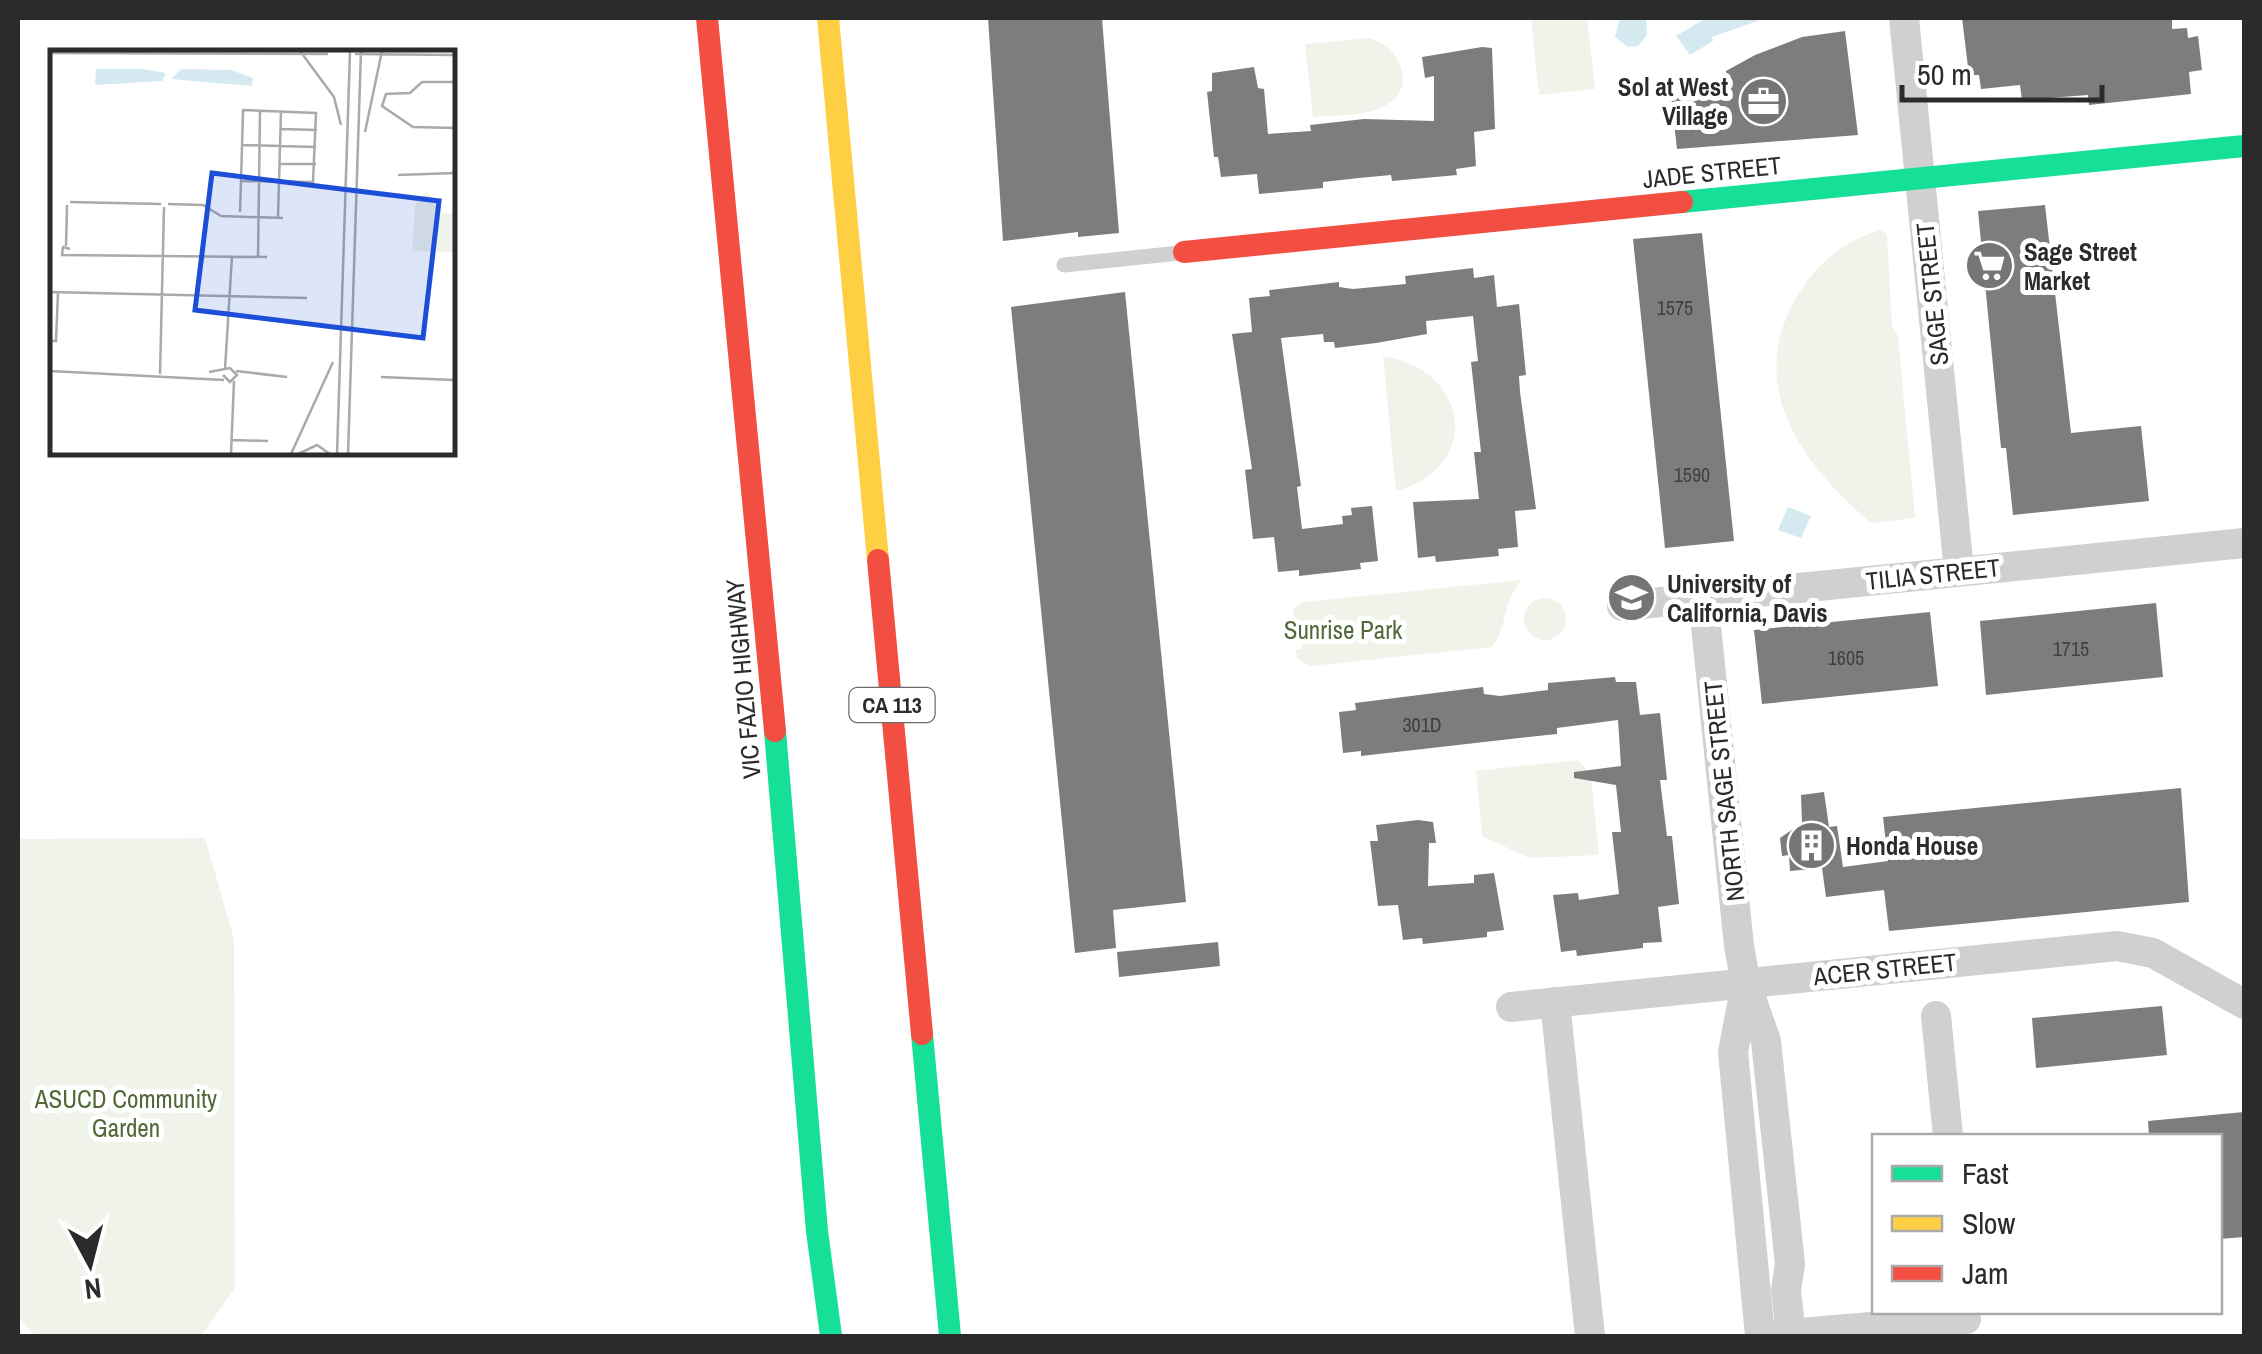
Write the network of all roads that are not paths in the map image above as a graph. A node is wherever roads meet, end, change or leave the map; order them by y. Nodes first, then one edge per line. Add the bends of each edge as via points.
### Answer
1 (707, 18) edge
2 (828, 18) edge
3 (838, 18) edge
4 (1904, 18) edge
5 (834, 73) junction
6 (2244, 146) edge
7 (1920, 179) junction
8 (1184, 252) joint
9 (1064, 264) dead end
10 (2244, 543) edge
11 (1959, 572) junction
12 (1703, 598) junction
13 (1622, 606) dead end
14 (1746, 984) junction
15 (1555, 1002) junction
16 (2244, 1004) edge
17 (1511, 1006) dead end
18 (1936, 1016) dead end
19 (1948, 1134) edge
20 (817, 1231) junction
21 (1966, 1322) edge
22 (814, 1336) edge
23 (831, 1336) edge
24 (950, 1336) edge
25 (1590, 1336) edge
26 (1772, 1336) edge

1 - 20 main road, VIC FAZIO HIGHWAY
2 - 5 main road, CA 113
3 - 5 main road
4 - 7 street, SAGE STREET
5 - 24 main road, CA 113
6 - 7 main road, JADE STREET
7 - 8 main road, JADE STREET
7 - 11 street, SAGE STREET
8 - 9 lane
10 - 11 street, TILIA STREET
11 - 12 street, TILIA STREET
12 - 13 street, TILIA STREET
12 - 14 street, NORTH SAGE STREET
14 - 15 street, ACER STREET
14 - 16 street, ACER STREET via 2136,946
14 - 26 street, NORTH SAGE STREET via 1766,1041 1790,1264
15 - 17 street, ACER STREET
15 - 25 street
18 - 19 street
20 - 22 main road
20 - 23 main road, VIC FAZIO HIGHWAY
21 - 26 street

